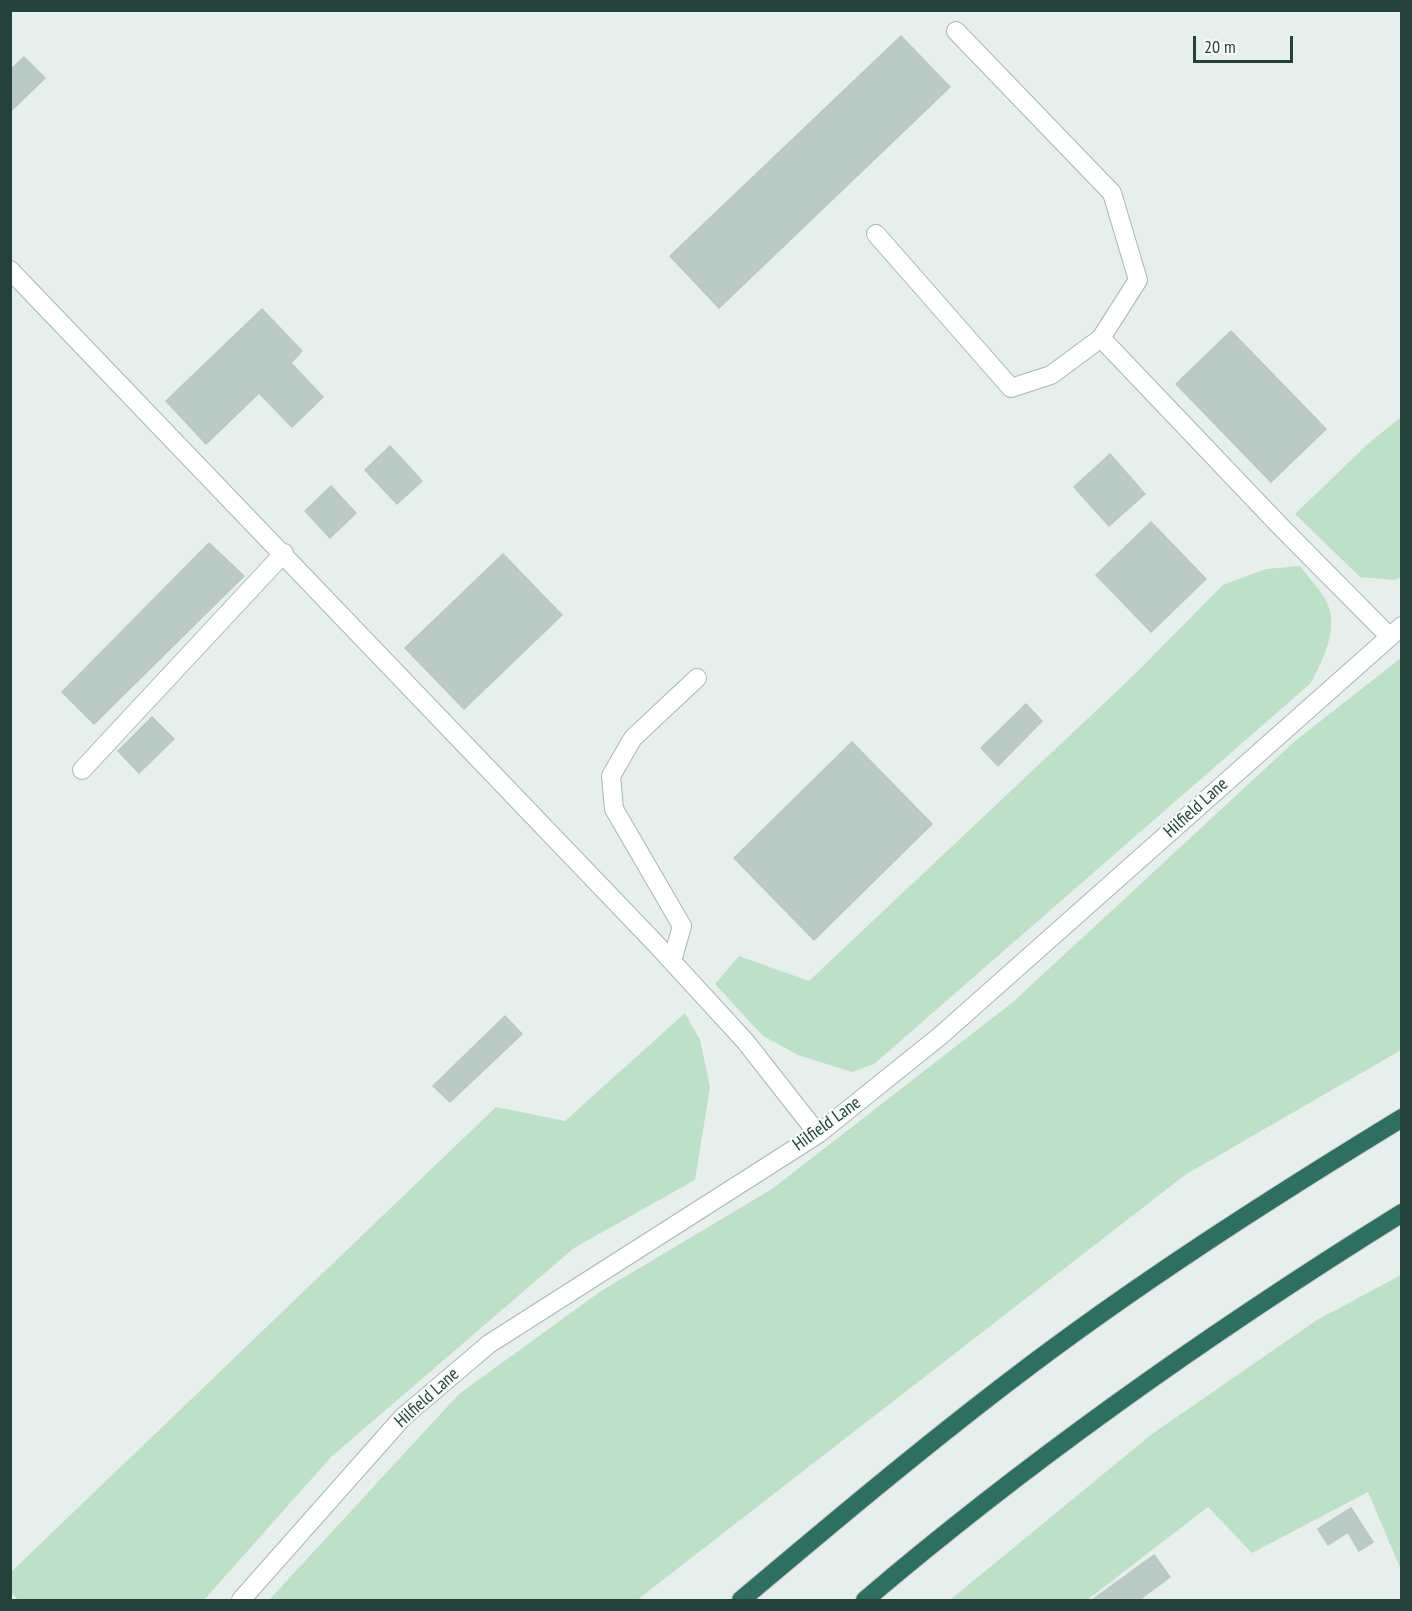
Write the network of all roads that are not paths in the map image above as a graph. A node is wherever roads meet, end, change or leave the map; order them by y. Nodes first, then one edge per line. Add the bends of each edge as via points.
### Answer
1 (956, 31) dead end
2 (876, 234) dead end
3 (10, 270) edge
4 (1101, 338) junction
5 (284, 554) junction
6 (1395, 631) edge
7 (697, 678) dead end
8 (82, 770) dead end
9 (672, 961) junction
10 (1401, 1118) edge
11 (818, 1134) junction
12 (1401, 1213) edge
13 (241, 1600) edge
14 (741, 1600) edge
15 (865, 1600) edge

1 - 4 street via 1112,193 1138,280
2 - 4 street via 1011,388 1051,375
3 - 5 street
4 - 6 street via 1281,527
5 - 8 street
5 - 9 street
6 - 11 street, Hilfield Lane via 940,1036
7 - 9 street via 633,738 611,776 614,809 682,926
9 - 11 street via 745,1041
10 - 14 highway via 1137,1289 1012,1379 871,1490
11 - 13 street, Hilfield Lane via 489,1344 403,1418
12 - 15 highway via 1179,1358 1054,1448

